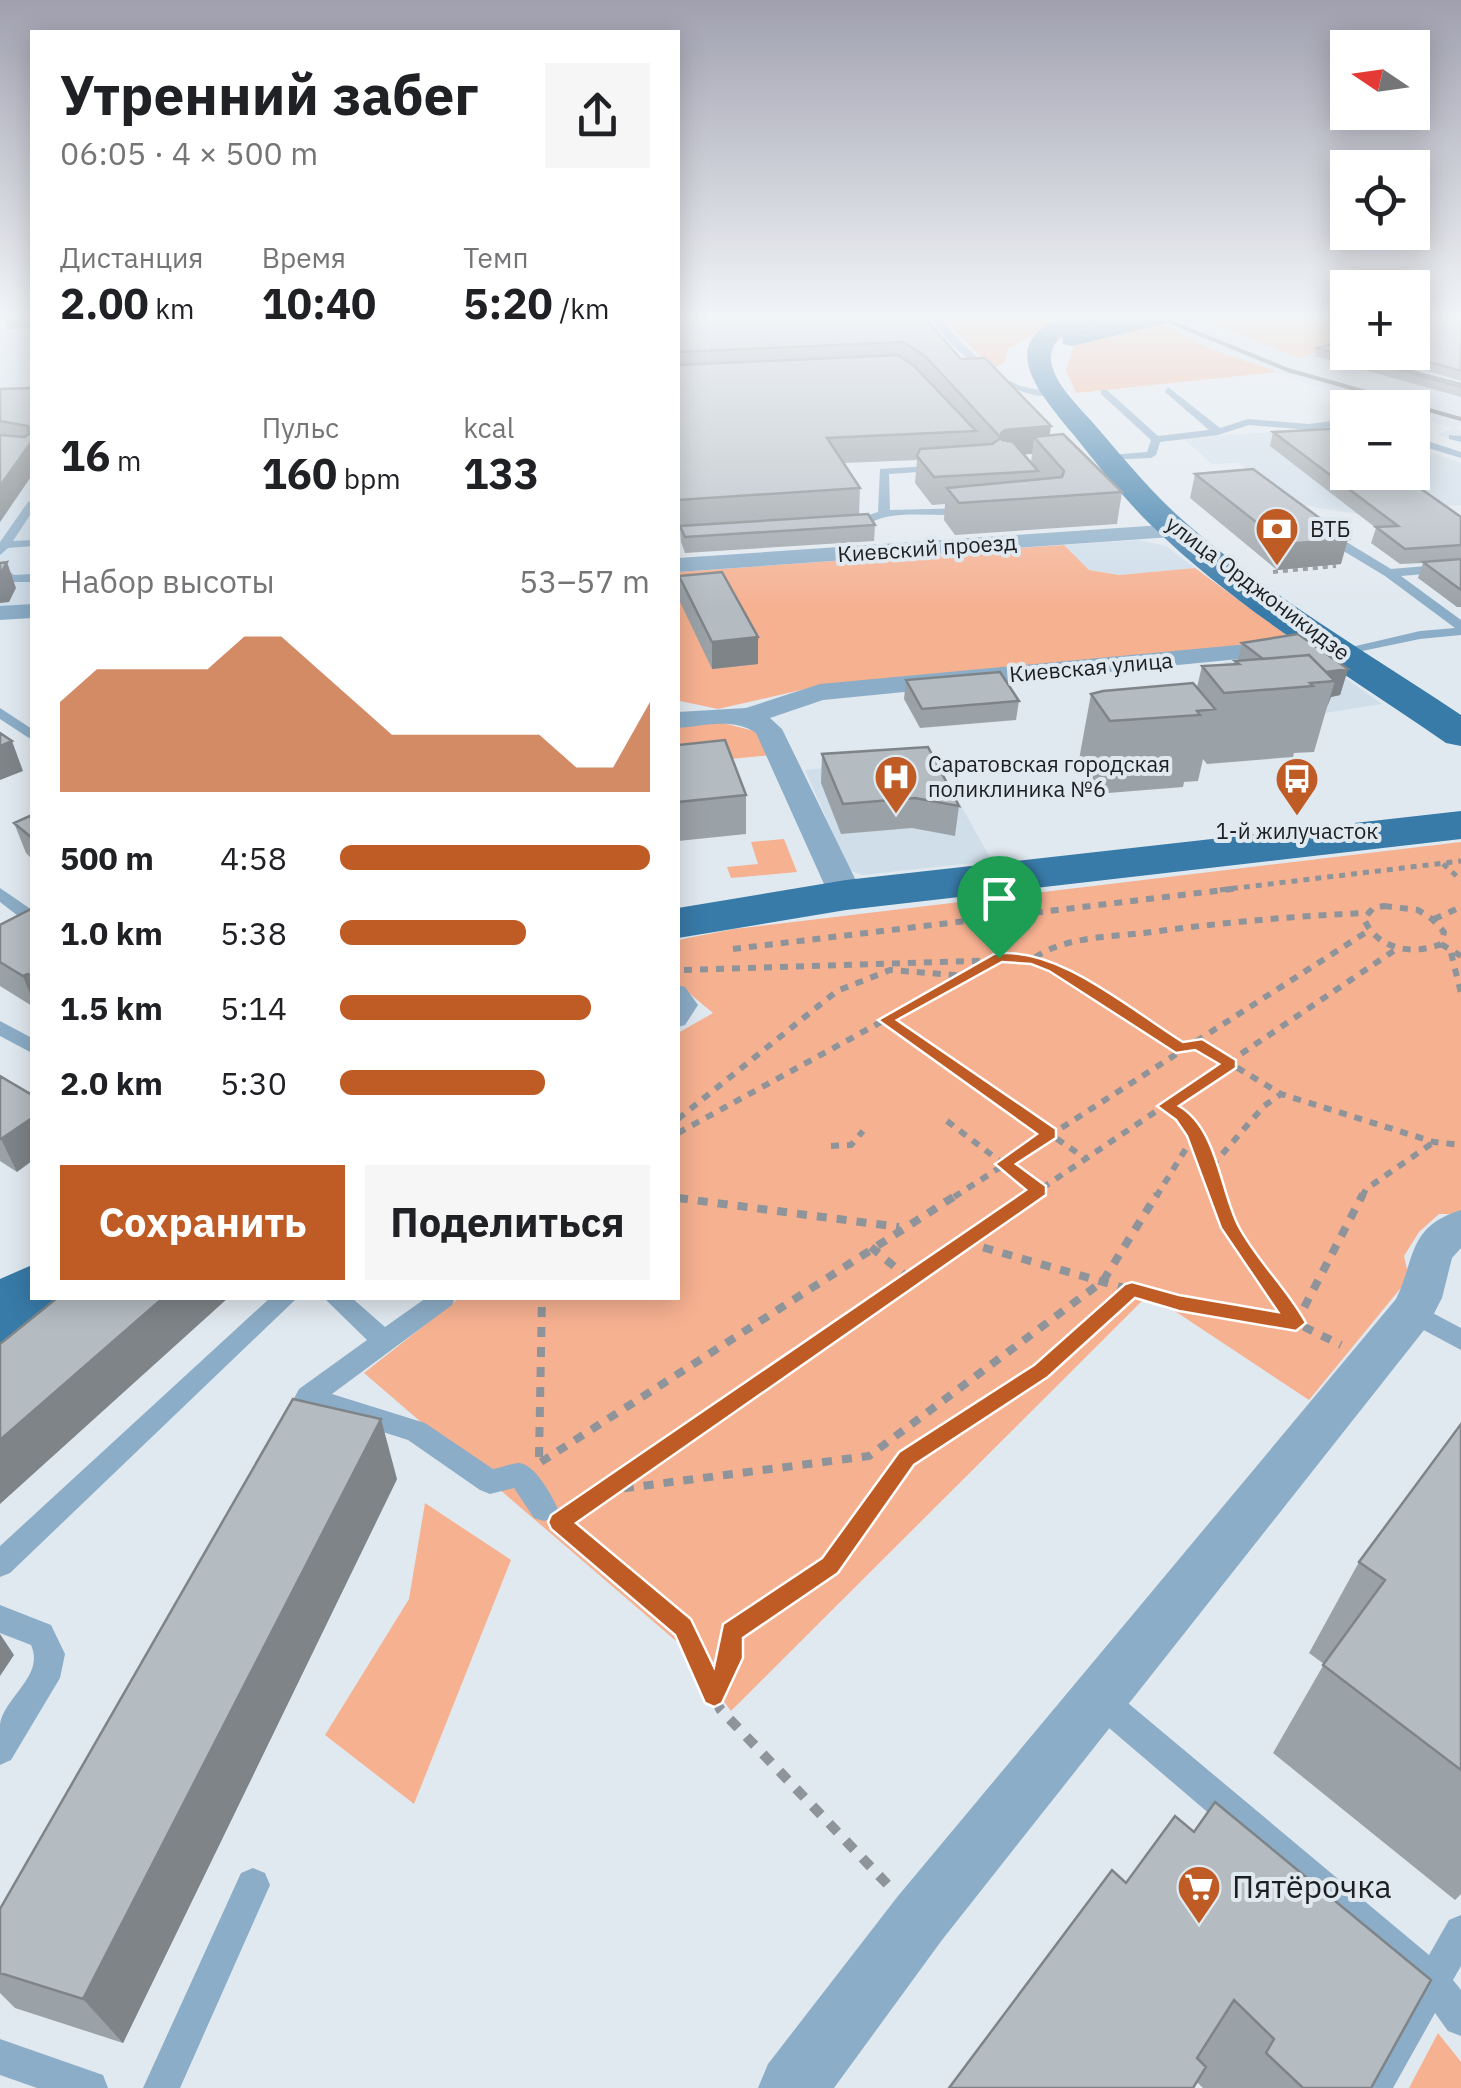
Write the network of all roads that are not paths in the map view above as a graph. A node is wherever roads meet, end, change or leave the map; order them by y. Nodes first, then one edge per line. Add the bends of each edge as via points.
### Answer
1 (1070, 412) edge
2 (1127, 412) edge
3 (1195, 412) edge
4 (1330, 425) edge
5 (1218, 432) junction
6 (1156, 439) junction
7 (1430, 445) edge
8 (1461, 455) edge
9 (1101, 456) junction
10 (959, 466) edge
11 (30, 507) edge
12 (978, 510) edge
13 (884, 514) junction
14 (1311, 525) edge
15 (826, 526) edge
16 (1176, 531) junction
17 (30, 543) edge
18 (2, 548) edge
19 (680, 565) edge
20 (1461, 567) edge
21 (0, 568) edge
22 (1389, 573) junction
23 (30, 578) edge
24 (30, 611) edge
25 (0, 613) edge
26 (1461, 629) edge
27 (1336, 648) junction
28 (0, 712) edge
29 (751, 717) junction
30 (680, 720) edge
31 (30, 734) edge
32 (1461, 734) edge
33 (1451, 844) edge
34 (0, 893) edge
35 (846, 896) junction
36 (30, 916) edge
37 (30, 919) edge
38 (680, 924) edge
39 (0, 935) edge
40 (680, 993) edge
41 (680, 1018) edge
42 (0, 1026) edge
43 (30, 1046) edge
44 (1461, 1226) edge
45 (30, 1293) edge
46 (283, 1300) edge
47 (338, 1300) edge
48 (440, 1300) edge
49 (1412, 1312) junction
50 (0, 1316) edge
51 (385, 1340) junction
52 (1461, 1340) edge
53 (308, 1397) junction
54 (277, 1454) edge
55 (544, 1509) dead end
56 (0, 1564) edge
57 (0, 1618) edge
58 (1098, 1698) junction
59 (0, 1749) edge
60 (252, 1885) dead end
61 (1461, 1932) edge
62 (1432, 1981) junction
63 (1461, 2018) edge
64 (0, 2057) edge
65 (90, 2088) edge
66 (161, 2088) edge
67 (792, 2088) edge
68 (1374, 2088) edge

1 - 9 main road, улица Орджоникидзе
2 - 6 lane
3 - 5 lane
4 - 5 lane via 1248,422
5 - 6 lane
6 - 9 lane via 1151,456
7 - 8 lane
9 - 16 main road, улица Орджоникидзе
10 - 13 lane via 884,471
11 - 18 lane
12 - 13 lane
13 - 15 lane
14 - 22 lane
16 - 19 street, Киевский проезд
16 - 27 main road, улица Орджоникидзе
17 - 18 lane
20 - 22 lane
21 - 23 lane via 10,579
22 - 26 lane
24 - 25 street
26 - 27 lane
27 - 29 street, Киевская улица via 820,692
27 - 32 main road, улица Орджоникидзе
28 - 31 lane
29 - 30 street, Киевская улица
29 - 35 street via 768,729
33 - 35 main road
34 - 36 lane
35 - 38 main road
37 - 39 street
40 - 41 lane via 688,1006
42 - 43 lane
44 - 49 street via 1438,1240 1425,1262 1424,1295
45 - 50 main road
46 - 56 lane
47 - 51 lane
48 - 51 lane
49 - 52 lane
49 - 58 street
51 - 53 lane
53 - 54 lane
53 - 55 lane via 416,1431 490,1482 529,1469
57 - 59 lane via 40,1634 50,1654 45,1678
58 - 62 lane
58 - 67 street
60 - 66 lane
61 - 62 lane
62 - 63 lane
62 - 68 lane
64 - 65 lane

